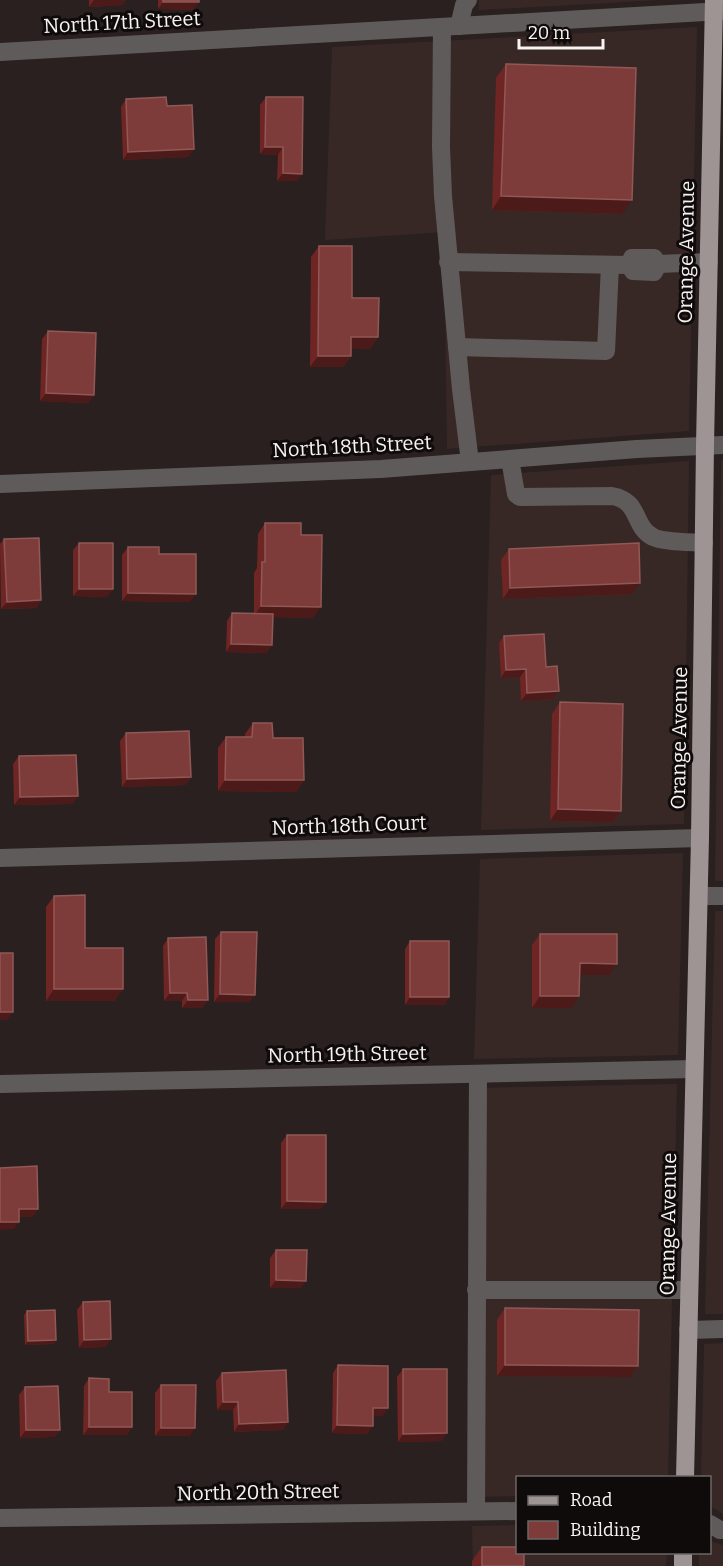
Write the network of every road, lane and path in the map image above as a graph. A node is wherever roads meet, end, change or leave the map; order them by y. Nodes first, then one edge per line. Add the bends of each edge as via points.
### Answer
1 (468, 0) edge
2 (717, 7) edge
3 (451, 26) junction
4 (0, 52) edge
5 (717, 131) edge
6 (448, 262) junction
7 (709, 262) junction
8 (610, 265) junction
9 (457, 347) junction
10 (714, 445) edge
11 (510, 459) junction
12 (470, 462) junction
13 (0, 484) edge
14 (704, 543) junction
15 (700, 838) junction
16 (0, 858) edge
17 (699, 896) junction
18 (723, 896) edge
19 (694, 1069) junction
20 (477, 1074) junction
21 (0, 1084) edge
22 (476, 1290) junction
23 (689, 1290) junction
24 (723, 1329) edge
25 (688, 1330) junction
26 (685, 1476) edge
27 (476, 1511) junction
28 (516, 1511) edge
29 (0, 1518) edge

1 - 3 street
2 - 3 street, North 17th Street
2 - 5 main road, Orange Avenue
3 - 4 street, North 17th Street
3 - 6 street via 441,147
5 - 7 main road, Orange Avenue
6 - 8 street
6 - 9 street
7 - 8 street via 658,264 654,258 632,258 629,265
7 - 10 main road, Orange Avenue
8 - 9 street via 606,351
9 - 12 street
10 - 11 street, North 18th Street
10 - 14 main road, Orange Avenue
11 - 12 street, North 18th Street
11 - 14 street via 520,498 622,498 656,539
12 - 13 street, North 18th Street
14 - 15 main road, Orange Avenue
15 - 16 street, North 18th Court
15 - 17 main road, Orange Avenue
17 - 18 street
17 - 19 main road, Orange Avenue
19 - 20 street, North 19th Street
19 - 23 main road, Orange Avenue
20 - 21 street, North 19th Street
20 - 22 street
22 - 23 street
22 - 27 street
23 - 25 main road, Orange Avenue
24 - 25 street
25 - 26 main road, Orange Avenue
27 - 28 street, North 20th Street
27 - 29 street, North 20th Street

